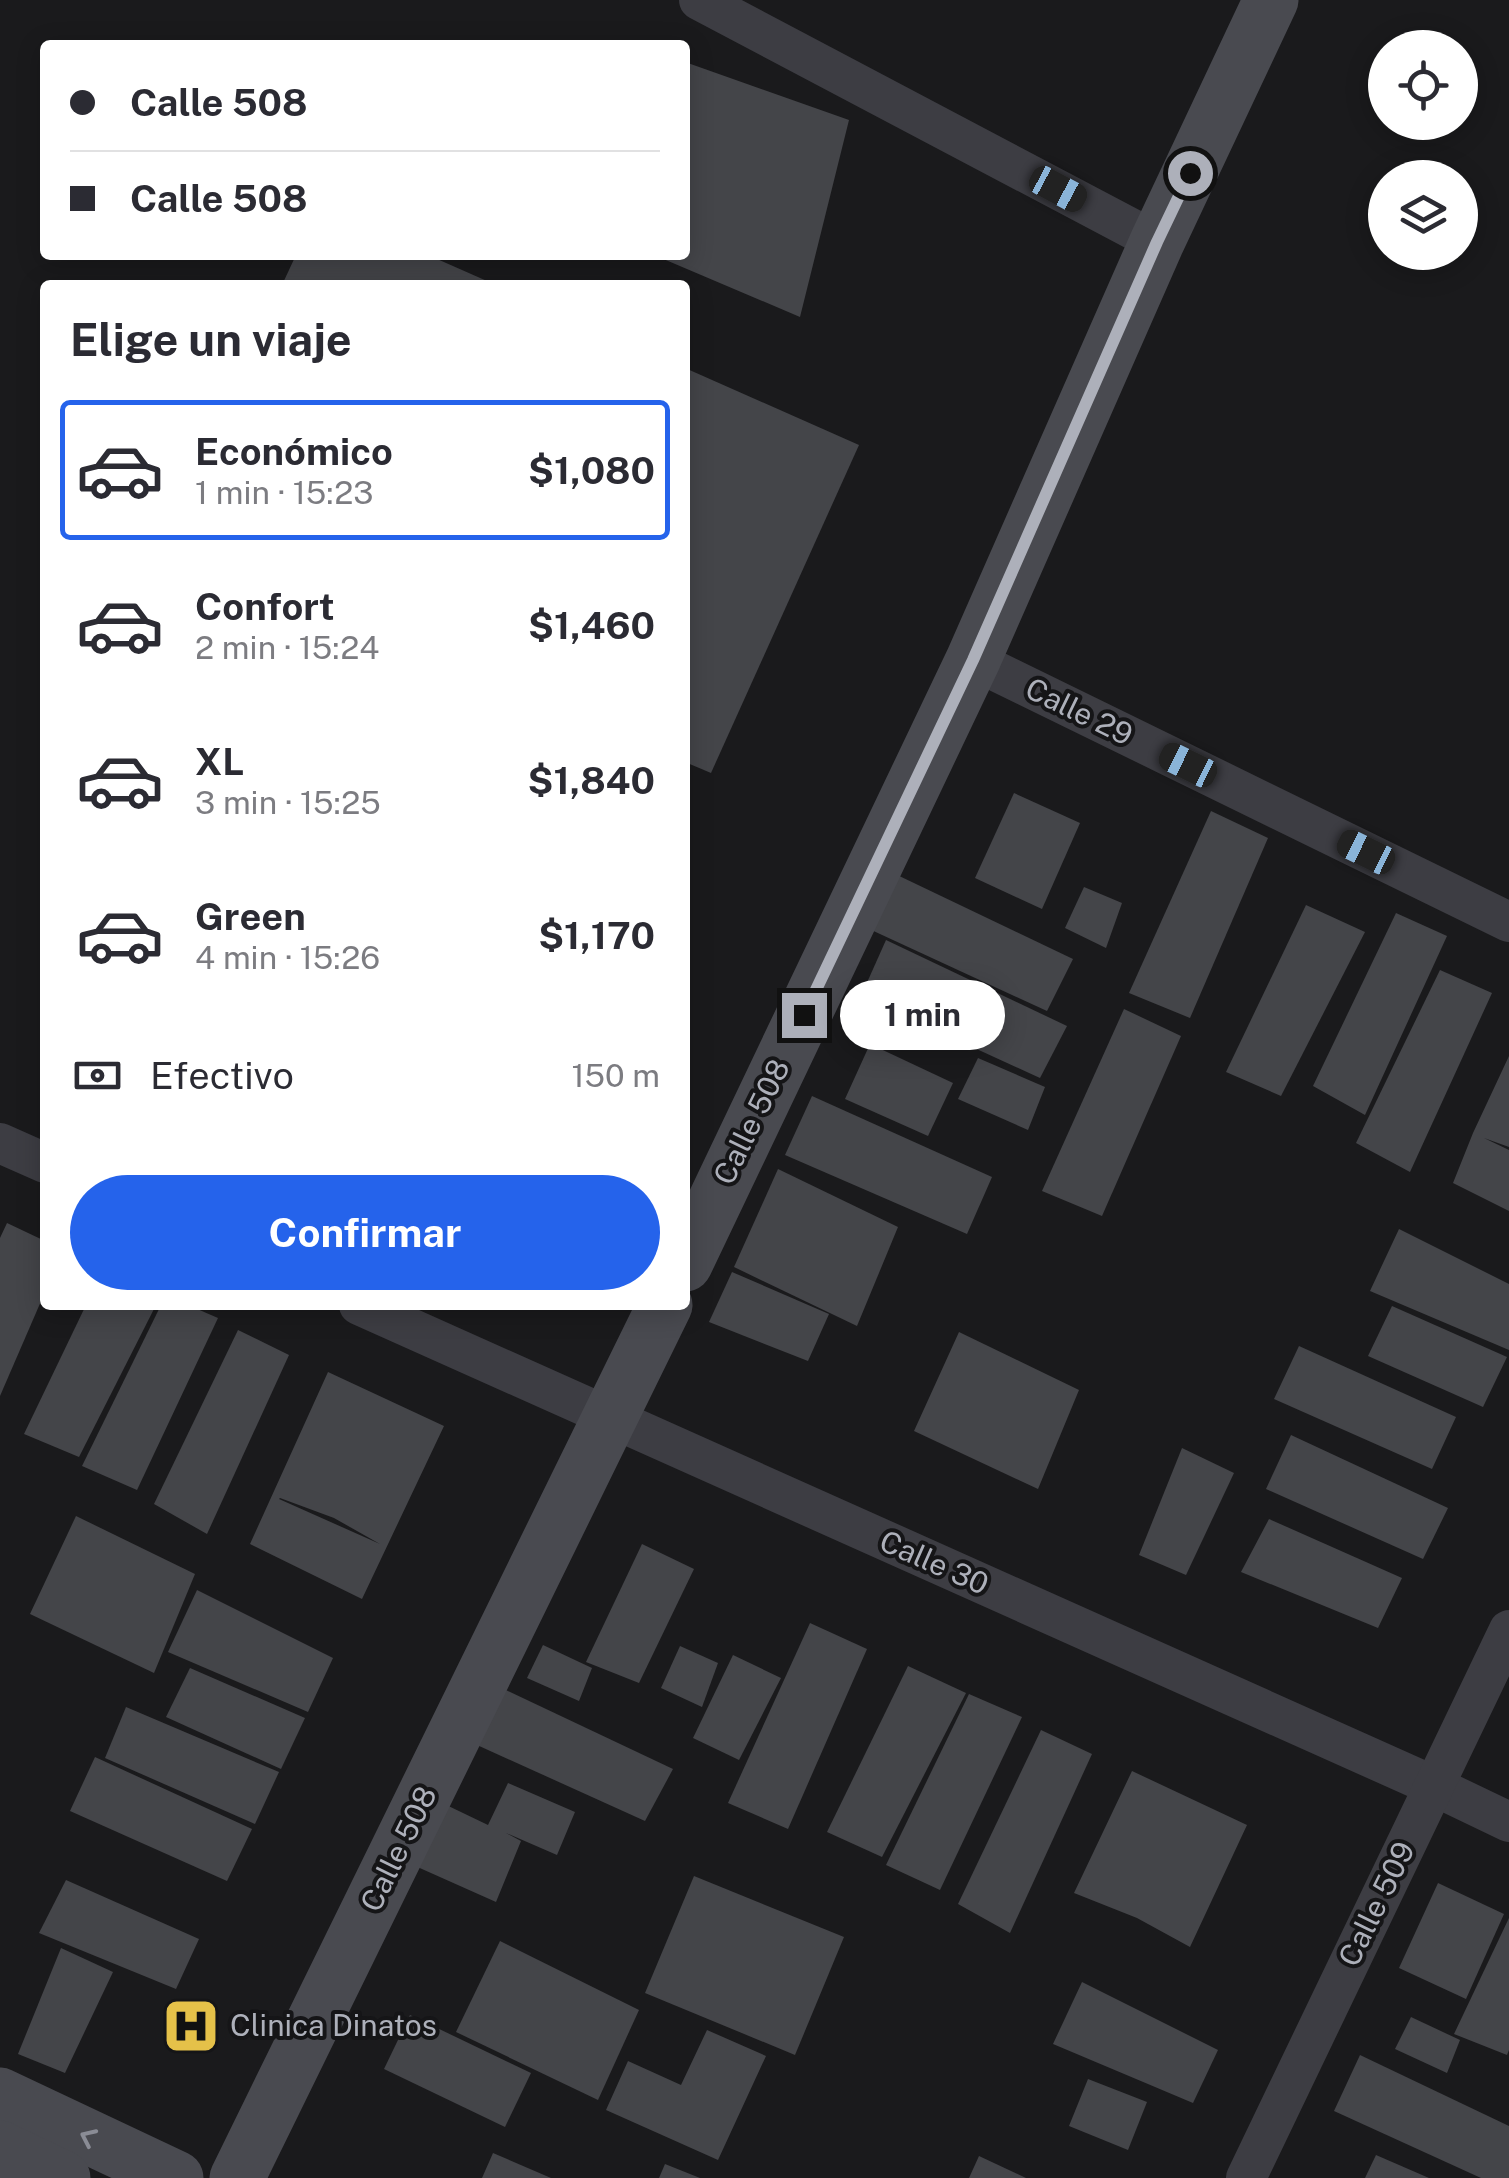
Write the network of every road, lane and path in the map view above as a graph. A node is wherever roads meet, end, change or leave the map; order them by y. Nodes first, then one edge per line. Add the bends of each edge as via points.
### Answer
1 (699, 0) edge
2 (1271, 0) edge
3 (1157, 242) junction
4 (973, 660) junction
5 (1509, 922) edge
6 (0, 1143) edge
7 (40, 1161) edge
8 (690, 1254) edge
9 (370, 1310) edge
10 (663, 1310) edge
11 (611, 1419) junction
12 (1509, 1630) edge
13 (1434, 1786) junction
14 (1509, 1822) edge
15 (0, 2096) edge
16 (0, 2148) edge
17 (63, 2178) edge
18 (176, 2178) edge
19 (238, 2178) edge
20 (1246, 2178) edge

1 - 3 street
2 - 3 street, Calle 508
3 - 4 street, Calle 508
4 - 5 street, Calle 29
4 - 8 street, Calle 508
6 - 7 street
9 - 11 street, Calle 30
10 - 11 street, Calle 508
11 - 13 street, Calle 30
11 - 19 street, Calle 508
12 - 13 street, Calle 509
13 - 14 street, Calle 30
13 - 20 street, Calle 509
18 -> 15 street
16 - 17 street

